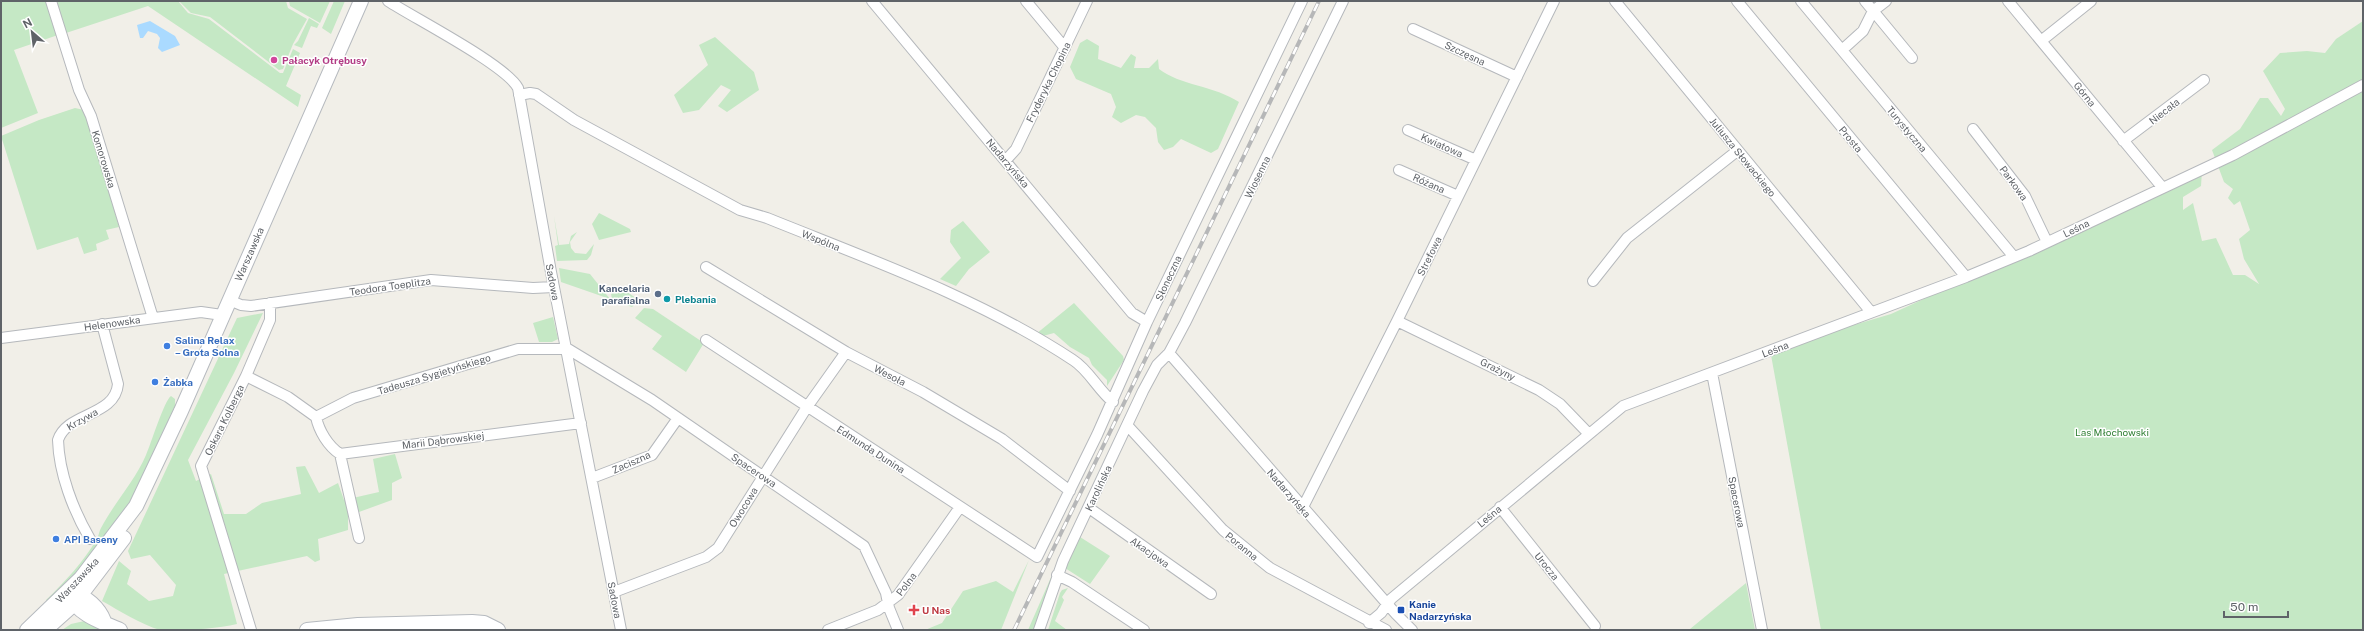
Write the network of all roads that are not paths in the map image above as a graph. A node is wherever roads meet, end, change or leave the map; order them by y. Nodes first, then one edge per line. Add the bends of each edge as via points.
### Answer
1 (51, 1) edge
2 (361, 1) edge
3 (388, 1) edge
4 (872, 1) edge
5 (1026, 1) edge
6 (1087, 1) edge
7 (1343, 1) edge
8 (1554, 1) edge
9 (1615, 1) edge
10 (1737, 1) edge
11 (1801, 1) edge
12 (1865, 1) edge
13 (1886, 1) edge
14 (2008, 1) edge
15 (2091, 1) edge
16 (1300, 2) edge
17 (1873, 11) junction
18 (1413, 29) dead end
19 (2041, 40) junction
20 (1065, 48) junction
21 (1842, 50) junction
22 (1912, 58) dead end
23 (1517, 76) junction
24 (2204, 80) dead end
25 (2363, 85) edge
26 (519, 95) junction
27 (1973, 129) dead end
28 (1408, 130) dead end
29 (2124, 141) junction
30 (1737, 151) junction
31 (1006, 160) junction
32 (1476, 160) junction
33 (1399, 170) dead end
34 (2162, 187) junction
35 (1458, 196) junction
36 (2047, 242) junction
37 (2014, 257) junction
38 (706, 267) dead end
39 (1966, 277) junction
40 (1593, 281) dead end
41 (554, 287) junction
42 (229, 300) junction
43 (270, 303) junction
44 (1871, 312) junction
45 (222, 315) junction
46 (153, 318) junction
47 (1397, 321) junction
48 (1147, 322) junction
49 (102, 324) junction
50 (1, 338) edge
51 (706, 340) dead end
52 (565, 348) junction
53 (846, 352) junction
54 (1169, 353) junction
55 (1712, 373) junction
56 (246, 376) junction
57 (1113, 402) junction
58 (807, 407) junction
59 (678, 418) junction
60 (317, 422) junction
61 (581, 423) junction
62 (1127, 425) junction
63 (1588, 433) junction
64 (340, 454) junction
65 (763, 476) junction
66 (592, 478) junction
67 (1070, 491) junction
68 (960, 507) junction
69 (1500, 507) junction
70 (1089, 508) junction
71 (1302, 509) junction
72 (359, 538) dead end
73 (90, 539) dead end
74 (1037, 557) joint
75 (1058, 575) junction
76 (614, 592) junction
77 (1211, 594) dead end
78 (74, 597) junction
79 (889, 603) junction
80 (1386, 604) junction
81 (1369, 623) junction
82 (1595, 626) dead end
83 (27, 630) edge
84 (45, 630) edge
85 (120, 630) edge
86 (251, 630) edge
87 (306, 630) edge
88 (498, 630) edge
89 (621, 630) edge
90 (828, 630) edge
91 (898, 630) edge
92 (1039, 630) edge
93 (1144, 630) edge
94 (1386, 630) edge
95 (1412, 630) edge
96 (1762, 630) edge

1 - 46 street, Komorowska via 79,90 91,116
2 - 42 main road, Warszawska
3 - 26 street, Sadowa via 506,75 517,86
4 - 31 street, Nadarzyńska
5 - 20 street
6 - 20 street, Fryderyka Chopina
7 - 54 street, Wiosenna
8 - 23 street, Strefowa
9 - 30 street, Juliusza Słowackiego
10 - 39 street, Prosta
11 - 21 street, Turystyczna
12 - 17 street
13 - 17 street
14 - 19 street, Górna
15 - 19 street
16 - 48 street, Słoneczna
17 - 21 street via 1863,31
17 - 22 street
18 - 23 street, Szczęsna
19 - 29 street, Górna
20 - 31 street, Fryderyka Chopina via 1016,149
21 - 37 street, Turystyczna
23 - 32 street, Strefowa
24 - 29 street, Niecała
25 - 34 street, Leśna via 2233,155
26 - 41 street, Sadowa
26 - 57 street, Wspólna via 530,92 536,94 586,127 740,210 767,218 927,283 1022,330 1075,361
27 - 36 street, Parkowa via 2025,196
28 - 32 street, Kwiatowa
29 - 34 street, Górna
30 - 40 street via 1627,238
30 - 44 street, Juliusza Słowackiego
31 - 48 street, Nadarzyńska via 1132,313
32 - 35 street, Strefowa
33 - 35 street, Różana
34 - 36 street, Leśna
35 - 47 street, Strefowa
36 - 37 street, Leśna
37 - 39 street, Leśna
38 - 53 street, Wesoła
39 - 44 street, Leśna
41 - 43 street, Teodora Toeplitza via 533,288 431,280
41 - 52 street, Sadowa
42 - 43 street, Teodora Toeplitza via 248,306
42 - 45 main road, Warszawska
43 - 56 street, Oskara Kolberga via 271,318
44 - 55 street, Leśna
45 - 46 street, Helenowska via 205,311
45 - 78 main road, Warszawska via 136,506 96,560
46 - 49 street, Helenowska
47 - 63 street, Grażyny via 1539,390 1560,404
47 - 71 street, Strefowa
48 - 57 street, Słoneczna
49 - 50 street, Helenowska
49 - 73 street, Krzywa via 118,384 117,391 111,401 104,406 67,426 58,440 59,456 68,490
51 - 58 street, Edmunda Dunina
52 - 59 street, Spacerowa via 584,357
52 - 60 street, Tadeusza Sygietyńskiego via 518,349 353,398
52 - 61 street, Sadowa
53 - 58 street, Owocowa
53 - 67 street, Wesoła via 923,392 1002,439
54 - 62 street, Karolińska via 1157,365
54 - 71 street, Nadarzyńska
55 - 63 street, Leśna via 1623,406
55 - 96 street, Spacerowa
56 - 60 street via 288,397
56 - 86 street, Oskara Kolberga via 201,466
57 - 67 street, Słoneczna
58 - 65 street, Owocowa
58 - 68 street, Edmunda Dunina
59 - 65 street, Spacerowa
59 - 66 street, Zaciszna via 652,455
60 - 64 street via 333,449
61 - 64 street, Marii Dąbrowskiej
61 - 66 street, Sadowa
62 - 70 street, Karolińska
62 - 81 street, Poranna via 1223,530 1270,568
63 - 69 street, Leśna
64 - 72 street
65 - 76 street, Owocowa via 718,548 706,557
65 - 79 street, Spacerowa via 866,547
66 - 76 street, Sadowa
67 - 74 street, Słoneczna
68 - 74 street, Edmunda Dunina
68 - 79 street, Polna via 904,588
69 - 80 street, Leśna
69 - 82 street, Urocza
70 - 75 street, Karolińska
70 - 77 street, Akacjowa
71 - 80 street, Nadarzyńska
75 - 92 street, Karolińska
75 - 93 street
76 - 89 street, Sadowa
78 - 83 main road, Warszawska
78 - 84 main road, Warszawska
78 - 85 main road via 101,614 104,622
79 - 90 street, Polna
79 - 91 street, Spacerowa
80 - 81 street, Leśna via 1381,613
80 - 95 street, Nadarzyńska
81 - 94 street, Poranna
87 - 88 main road via 358,625 472,622 484,623

